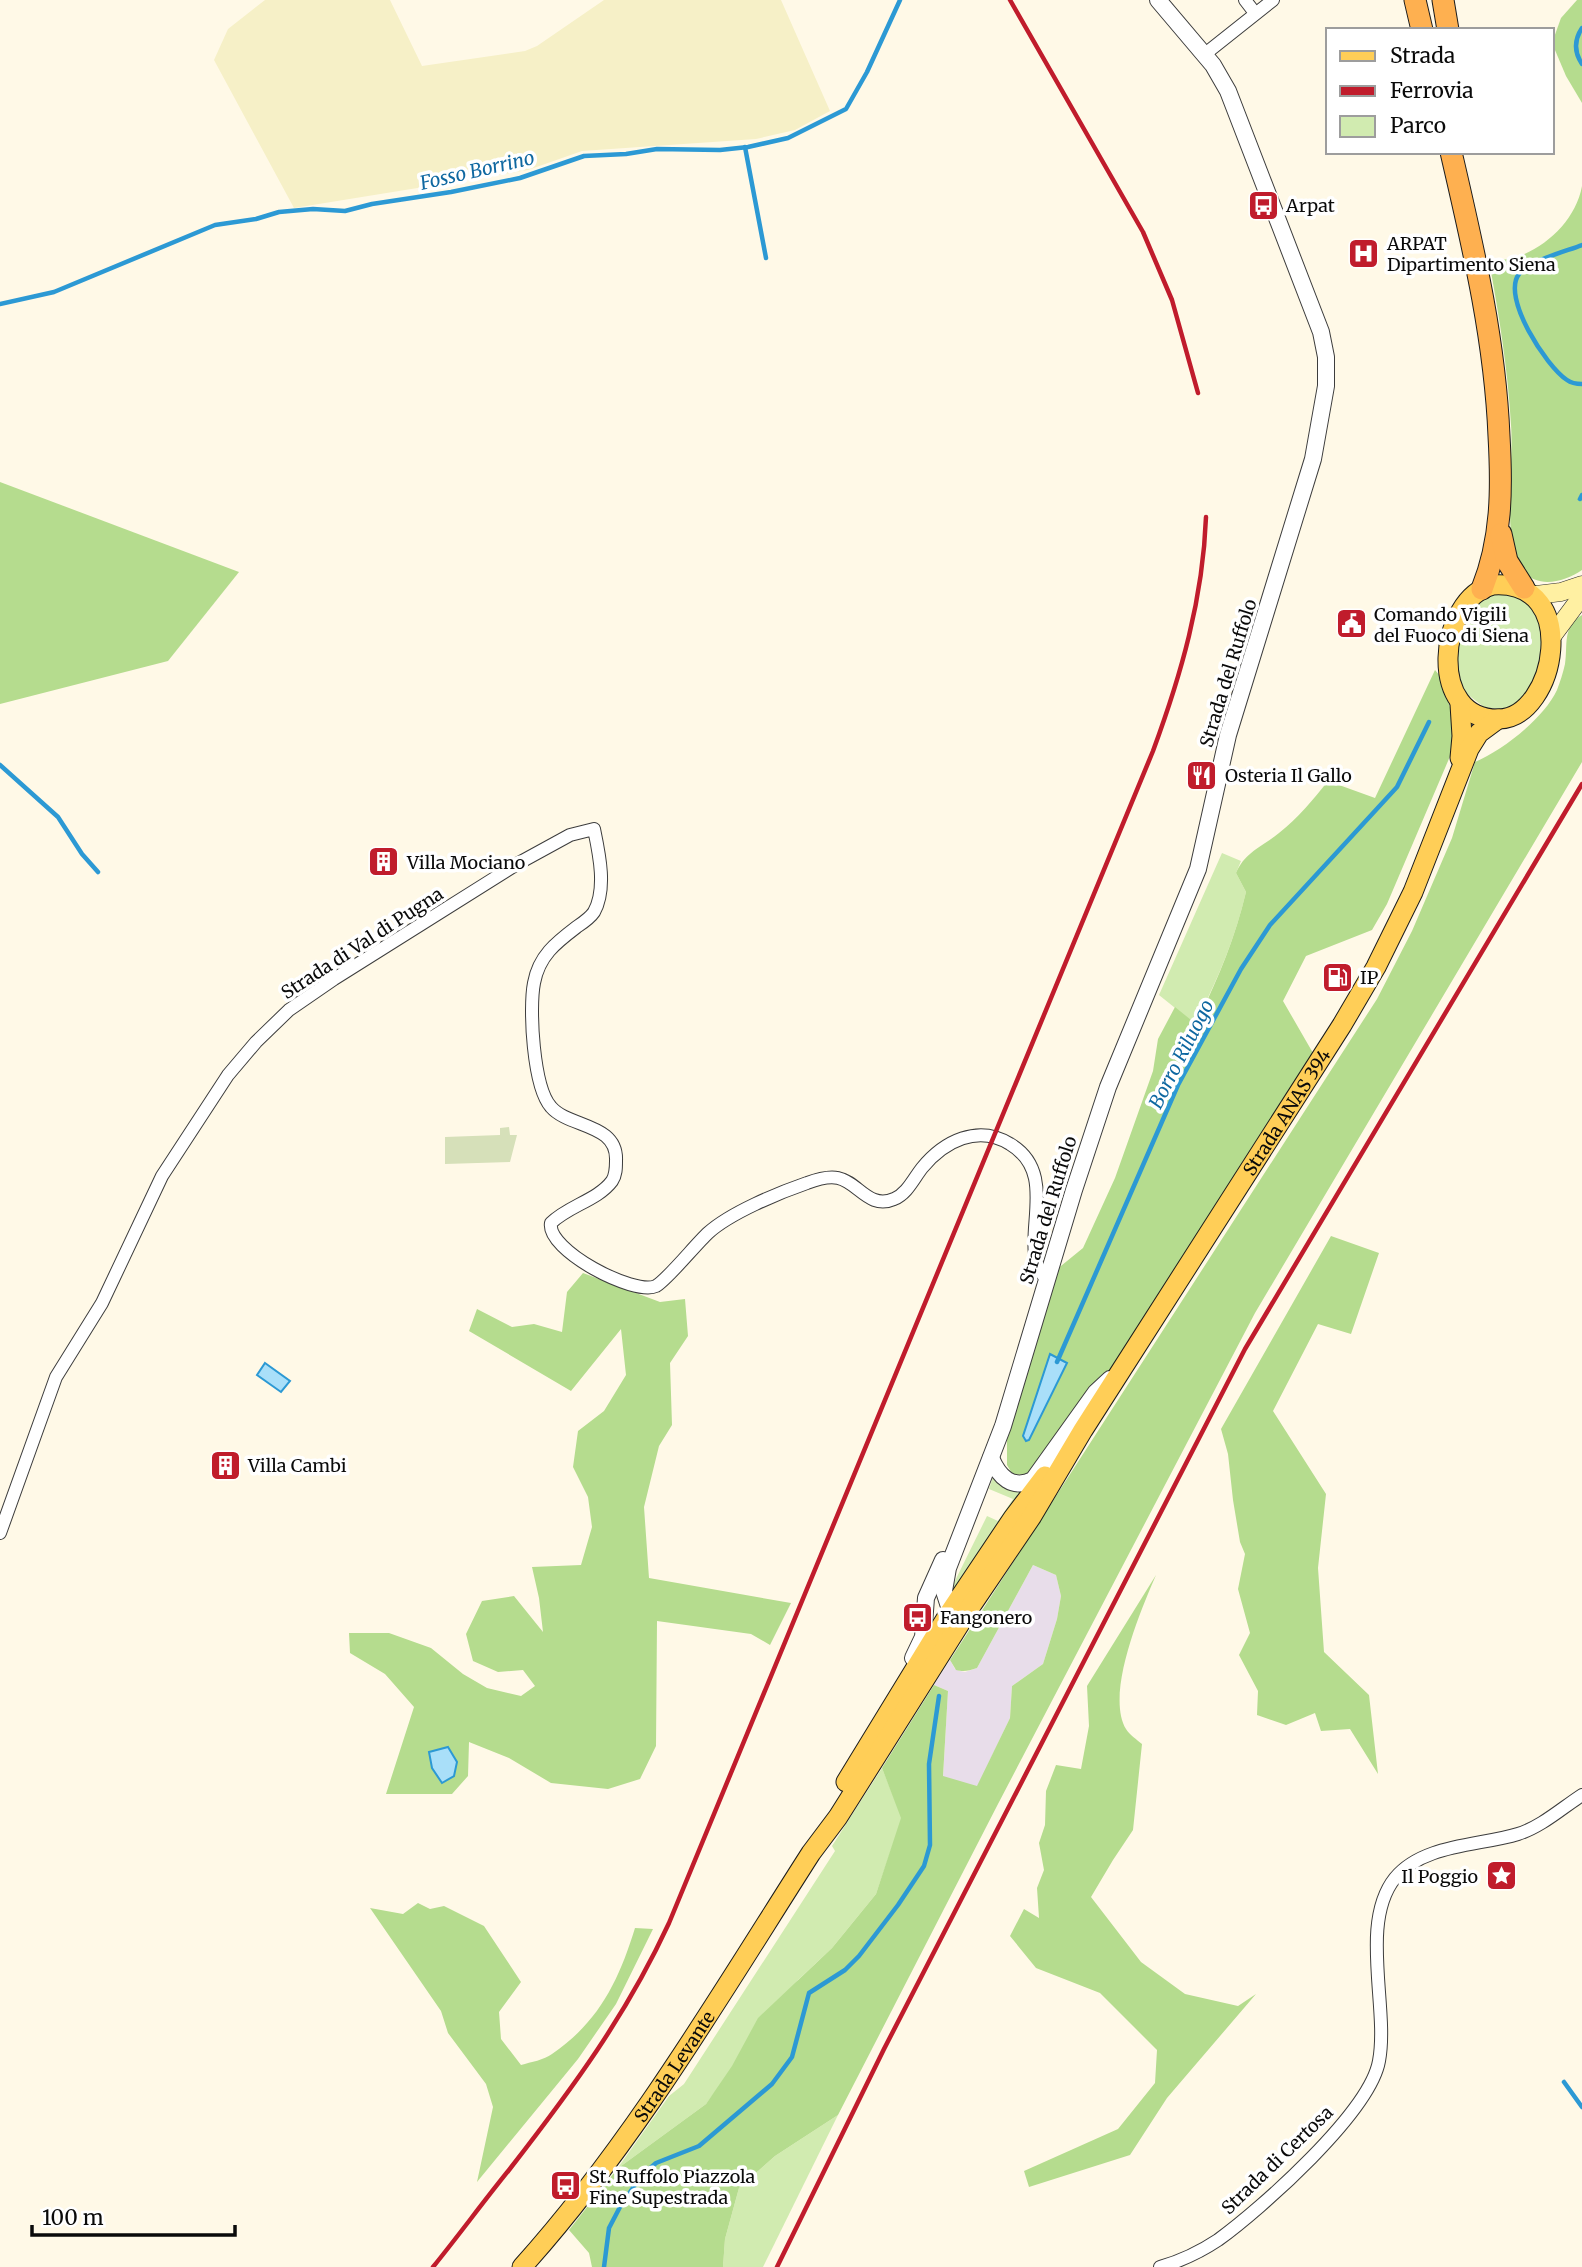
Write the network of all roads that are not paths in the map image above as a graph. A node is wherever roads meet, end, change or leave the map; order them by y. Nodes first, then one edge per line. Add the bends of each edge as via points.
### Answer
1 (1158, 0) edge
2 (1245, 0) edge
3 (1273, 0) edge
4 (1415, 0) edge
5 (1443, 0) edge
6 (1255, 13) junction
7 (1422, 28) edge
8 (1448, 28) edge
9 (1205, 54) junction
10 (1451, 154) edge
11 (1465, 154) edge
12 (1475, 256) junction
13 (1500, 522) junction
14 (1582, 585) edge
15 (1482, 589) junction
16 (1530, 591) junction
17 (1582, 596) edge
18 (1553, 635) junction
19 (1460, 704) junction
20 (1499, 719) junction
21 (1456, 779) junction
22 (1046, 1279) junction
23 (1120, 1372) junction
24 (992, 1458) junction
25 (977, 1493) junction
26 (0, 1533) edge
27 (924, 1608) junction
28 (950, 1622) junction
29 (861, 1754) junction
30 (1582, 1795) edge
31 (811, 1853) junction
32 (522, 2267) edge
33 (1160, 2267) edge

1 - 9 street, Strada del Ruffolo
2 - 6 street
3 - 6 street
4 - 7 highway
5 - 8 highway
6 - 9 street
9 - 22 street, Strada del Ruffolo via 1235,107 1315,316 1326,357 1325,399 1305,487 1228,735 1198,869 1108,1087
10 - 12 highway
11 - 12 highway
12 - 13 highway via 1496,386
13 - 15 highway
13 - 16 highway via 1507,561
14 - 16 main road via 1561,592
15 - 16 main road via 1503,584
15 - 19 main road, Strada ANAS 394 via 1461,613 1449,648 1449,676
16 - 18 main road, Strada ANAS 394 via 1550,614
17 - 18 main road
18 - 20 main road, Strada ANAS 394 via 1539,693 1520,712
19 - 20 main road via 1472,713
19 - 21 main road, Strada ANAS 394 via 1462,736
20 - 21 main road, Strada ANAS 394 via 1479,733
21 - 23 main road, Strada ANAS 394 via 1413,892 1370,978
22 - 24 street, Strada del Ruffolo
22 - 26 street, Strada di Val di Pugna via 1035,1259 1037,1199 1030,1167 1012,1145 982,1135 949,1143 892,1201 877,1201 844,1180 831,1178 808,1183 724,1220 657,1285 643,1288 627,1283 561,1247 552,1235 551,1223 607,1186 614,1178 617,1155 611,1141 599,1131 551,1107 533,1039 533,985 538,964 593,913 598,901 602,863 594,829 569,835 517,863 289,1010 228,1074 162,1176 102,1303 56,1377
23 - 24 street via 1096,1392 1033,1480 1022,1484 1007,1481
23 - 28 main road, Strada ANAS 394 via 1083,1430 1029,1495
24 - 25 street, Strada del Ruffolo
25 - 27 street, Strada del Ruffolo
25 - 28 street, Strada del Ruffolo via 946,1574
27 - 28 street via 931,1618
27 - 29 street, Strada del Ruffolo via 921,1643 880,1710
28 - 29 main road, Strada Levante
28 - 31 main road, Strada Levante via 847,1803
29 - 31 main road, Strada Levante
30 - 33 street, Strada di Certosa via 1520,1833 1431,1854 1394,1879 1378,1930 1379,2061 1364,2096 1324,2144 1251,2213 1217,2241
31 - 32 main road, Strada Levante via 633,2125

